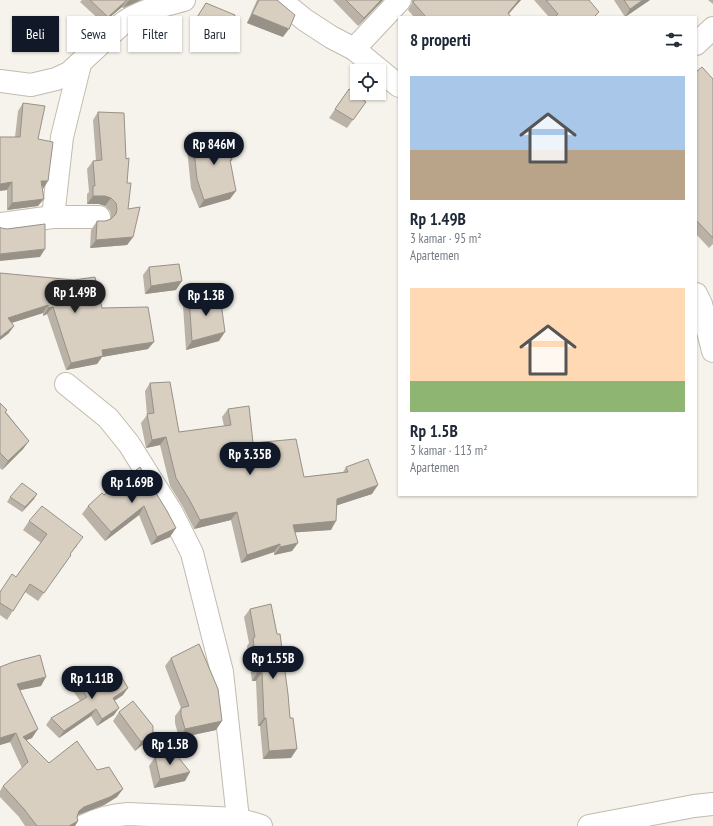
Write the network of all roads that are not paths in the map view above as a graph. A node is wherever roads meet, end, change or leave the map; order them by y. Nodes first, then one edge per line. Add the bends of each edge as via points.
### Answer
1 (184, 0) edge
2 (280, 0) edge
3 (400, 0) edge
4 (713, 28) edge
5 (697, 43) edge
6 (354, 49) junction
7 (80, 64) junction
8 (0, 81) edge
9 (398, 85) edge
10 (53, 217) junction
11 (99, 217) dead end
12 (0, 224) edge
13 (697, 296) edge
14 (713, 351) edge
15 (66, 384) dead end
16 (713, 804) edge
17 (238, 819) junction
18 (84, 826) edge
19 (260, 826) edge
20 (589, 826) edge

1 - 7 street via 149,9 132,17
2 - 6 street via 305,20
3 - 6 street
4 - 5 street
6 - 9 street
7 - 8 street via 69,74 30,85
7 - 10 street via 62,137
10 - 11 street
10 - 12 street
13 - 14 street
15 - 17 street via 108,418 130,444 172,513 192,553 222,672
16 - 20 street
17 - 18 street via 122,815 102,818
17 - 19 street

